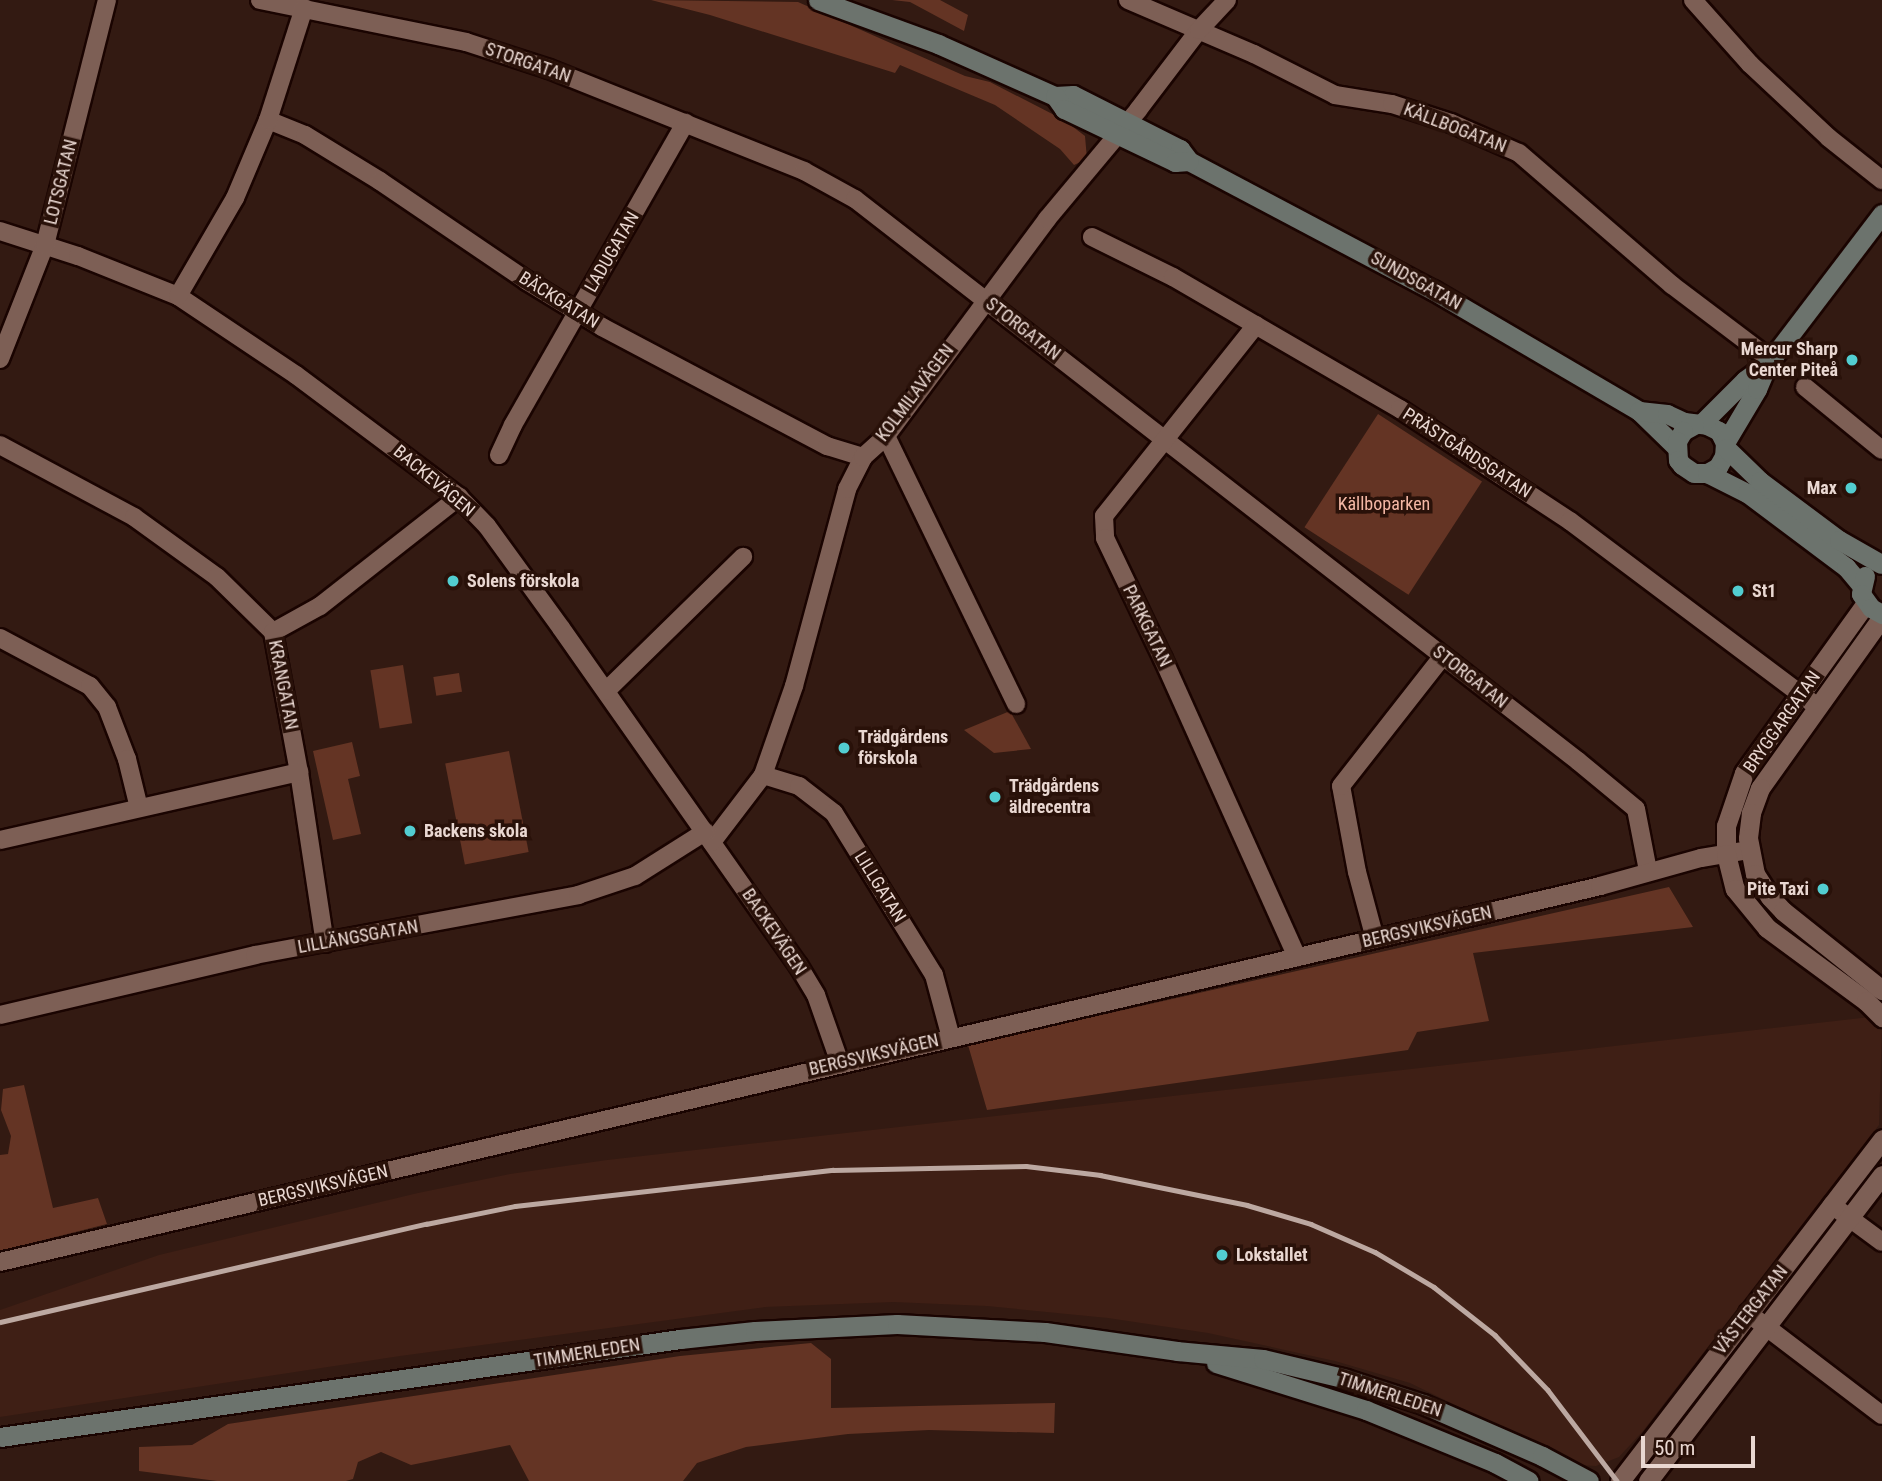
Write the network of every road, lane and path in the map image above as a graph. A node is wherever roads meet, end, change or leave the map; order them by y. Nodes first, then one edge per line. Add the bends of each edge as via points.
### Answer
1 (107, 0) edge
2 (260, 0) edge
3 (818, 0) edge
4 (1128, 0) edge
5 (1227, 0) edge
6 (1693, 0) edge
7 (304, 8) junction
8 (1199, 30) junction
9 (268, 120) junction
10 (685, 123) junction
11 (1123, 128) junction
12 (1879, 178) edge
13 (1882, 214) edge
14 (0, 231) edge
15 (1092, 237) dead end
16 (45, 246) junction
17 (178, 296) junction
18 (985, 299) junction
19 (578, 313) junction
20 (1256, 325) junction
21 (0, 359) edge
22 (1769, 362) junction
23 (1805, 387) dead end
24 (1639, 411) junction
25 (1698, 424) junction
26 (886, 436) junction
27 (1163, 439) junction
28 (0, 445) edge
29 (1726, 445) junction
30 (1676, 447) junction
31 (1882, 450) edge
32 (499, 455) dead end
33 (863, 457) junction
34 (1707, 473) junction
35 (458, 497) junction
36 (743, 557) dead end
37 (1882, 564) edge
38 (1873, 605) edge
39 (273, 632) junction
40 (0, 638) edge
41 (1443, 656) junction
42 (606, 691) junction
43 (1801, 695) junction
44 (1016, 704) dead end
45 (1817, 707) junction
46 (299, 772) junction
47 (763, 775) junction
48 (139, 808) junction
49 (708, 837) junction
50 (0, 840) edge
51 (1726, 853) junction
52 (1750, 853) junction
53 (1648, 871) junction
54 (1375, 939) junction
55 (325, 943) junction
56 (1297, 957) junction
57 (1882, 990) edge
58 (0, 1015) edge
59 (1882, 1017) edge
60 (951, 1038) junction
61 (840, 1063) junction
62 (1882, 1139) edge
63 (1882, 1175) edge
64 (1832, 1205) junction
65 (1849, 1217) junction
66 (1882, 1242) edge
67 (0, 1262) edge
68 (1748, 1313) junction
69 (1765, 1325) junction
70 (1177, 1351) junction
71 (1882, 1415) edge
72 (0, 1437) edge
73 (1528, 1481) edge
74 (1589, 1481) edge
75 (1620, 1481) edge
76 (1648, 1481) edge

1 - 16 street, LOTSGATAN
2 - 7 street, STORGATAN
3 - 11 main road, SUNDSGATAN via 938,44 1055,96 1073,95
4 - 8 street, KÄLLBOGATAN
5 - 8 street, KOLMILAVÄGEN
6 - 12 street via 1750,64
7 - 9 street
7 - 10 street, STORGATAN via 466,42
8 - 11 street, KOLMILAVÄGEN
8 - 22 street, KÄLLBOGATAN via 1335,95 1392,104 1451,123 1519,153
9 - 17 street via 230,207
9 - 19 street, BÄCKGATAN via 306,135 380,181
10 - 18 street, STORGATAN via 804,171 855,199
10 - 19 street, LADUGATAN
11 - 18 street, KOLMILAVÄGEN
11 - 24 main road, SUNDSGATAN via 1180,149 1188,160 1433,290
13 - 22 main road
14 - 16 street, BACKEVÄGEN
15 - 20 street, PRÄSTGÅRDSGATAN
16 - 17 street, BACKEVÄGEN
16 - 21 street, LOTSGATAN
17 - 35 street, BACKEVÄGEN via 296,375
18 - 26 street, KOLMILAVÄGEN
18 - 27 street, STORGATAN
19 - 32 street, LADUGATAN
19 - 33 street, BÄCKGATAN via 827,446
20 - 27 street, PARKGATAN
20 - 43 street, PRÄSTGÅRDSGATAN via 1400,409 1570,521
22 - 25 main road
22 - 29 main road
23 - 31 street
24 - 25 main road, SUNDSGATAN
24 - 30 main road, SUNDSGATAN
25 - 29 main road, SUNDSGATAN via 1719,431
25 - 30 main road via 1683,431
26 - 33 street, KOLMILAVÄGEN
26 - 44 street
27 - 41 street, STORGATAN
27 - 56 street, PARKGATAN via 1104,516 1105,537
28 - 39 street, KRANGATAN via 134,517 217,577
29 - 34 main road via 1718,467
29 - 37 main road, SUNDSGATAN via 1760,481
30 - 34 main road, SUNDSGATAN via 1678,460 1688,470
33 - 47 street, KOLMILAVÄGEN via 847,489 794,686
34 - 38 main road, SUNDSGATAN via 1747,493 1846,567
35 - 39 street via 320,606
35 - 42 street, BACKEVÄGEN via 486,526
36 - 42 street
37 - 38 main road, SUNDSGATAN via 1870,570
38 - 43 street, BRYGGARGATAN
38 - 45 street, BRYGGARGATAN
39 - 46 street, KRANGATAN
40 - 48 street via 90,686 107,707
41 - 53 street, STORGATAN via 1636,809
41 - 54 street via 1341,786
42 - 49 street, BACKEVÄGEN
43 - 45 street, PRÄSTGÅRDSGATAN
43 - 51 street, BRYGGARGATAN via 1744,773 1726,825
45 - 52 street, BRYGGARGATAN via 1755,799
46 - 48 street
46 - 55 street, KRANGATAN
47 - 49 street, KOLMILAVÄGEN
47 - 60 street, LILLGATAN via 799,786 834,813 934,975
48 - 50 street
49 - 55 street, LILLÄNGSGATAN via 635,876 578,895
49 - 61 street, BACKEVÄGEN via 816,995
51 - 52 street, BERGSVIKSVÄGEN
51 - 53 street, BERGSVIKSVÄGEN
51 - 59 street via 1735,889 1761,921
52 - 57 street via 1762,885 1783,911
53 - 54 street, BERGSVIKSVÄGEN
54 - 56 street, BERGSVIKSVÄGEN
55 - 58 street, LILLÄNGSGATAN
56 - 60 street, BERGSVIKSVÄGEN
60 - 61 street, BERGSVIKSVÄGEN
61 - 67 street, BERGSVIKSVÄGEN
62 - 64 street, VÄSTERGATAN
63 - 65 street, VÄSTERGATAN
64 - 65 street
64 - 68 street, VÄSTERGATAN
65 - 66 street
65 - 69 street, VÄSTERGATAN
68 - 69 street
68 - 75 street, VÄSTERGATAN
69 - 71 street
69 - 76 street, VÄSTERGATAN
70 - 72 main road, TIMMERLEDEN via 1045,1332 897,1324 755,1331
70 - 73 main road, TIMMERLEDEN via 1366,1410
70 - 74 main road, TIMMERLEDEN via 1263,1359 1356,1382 1475,1425

